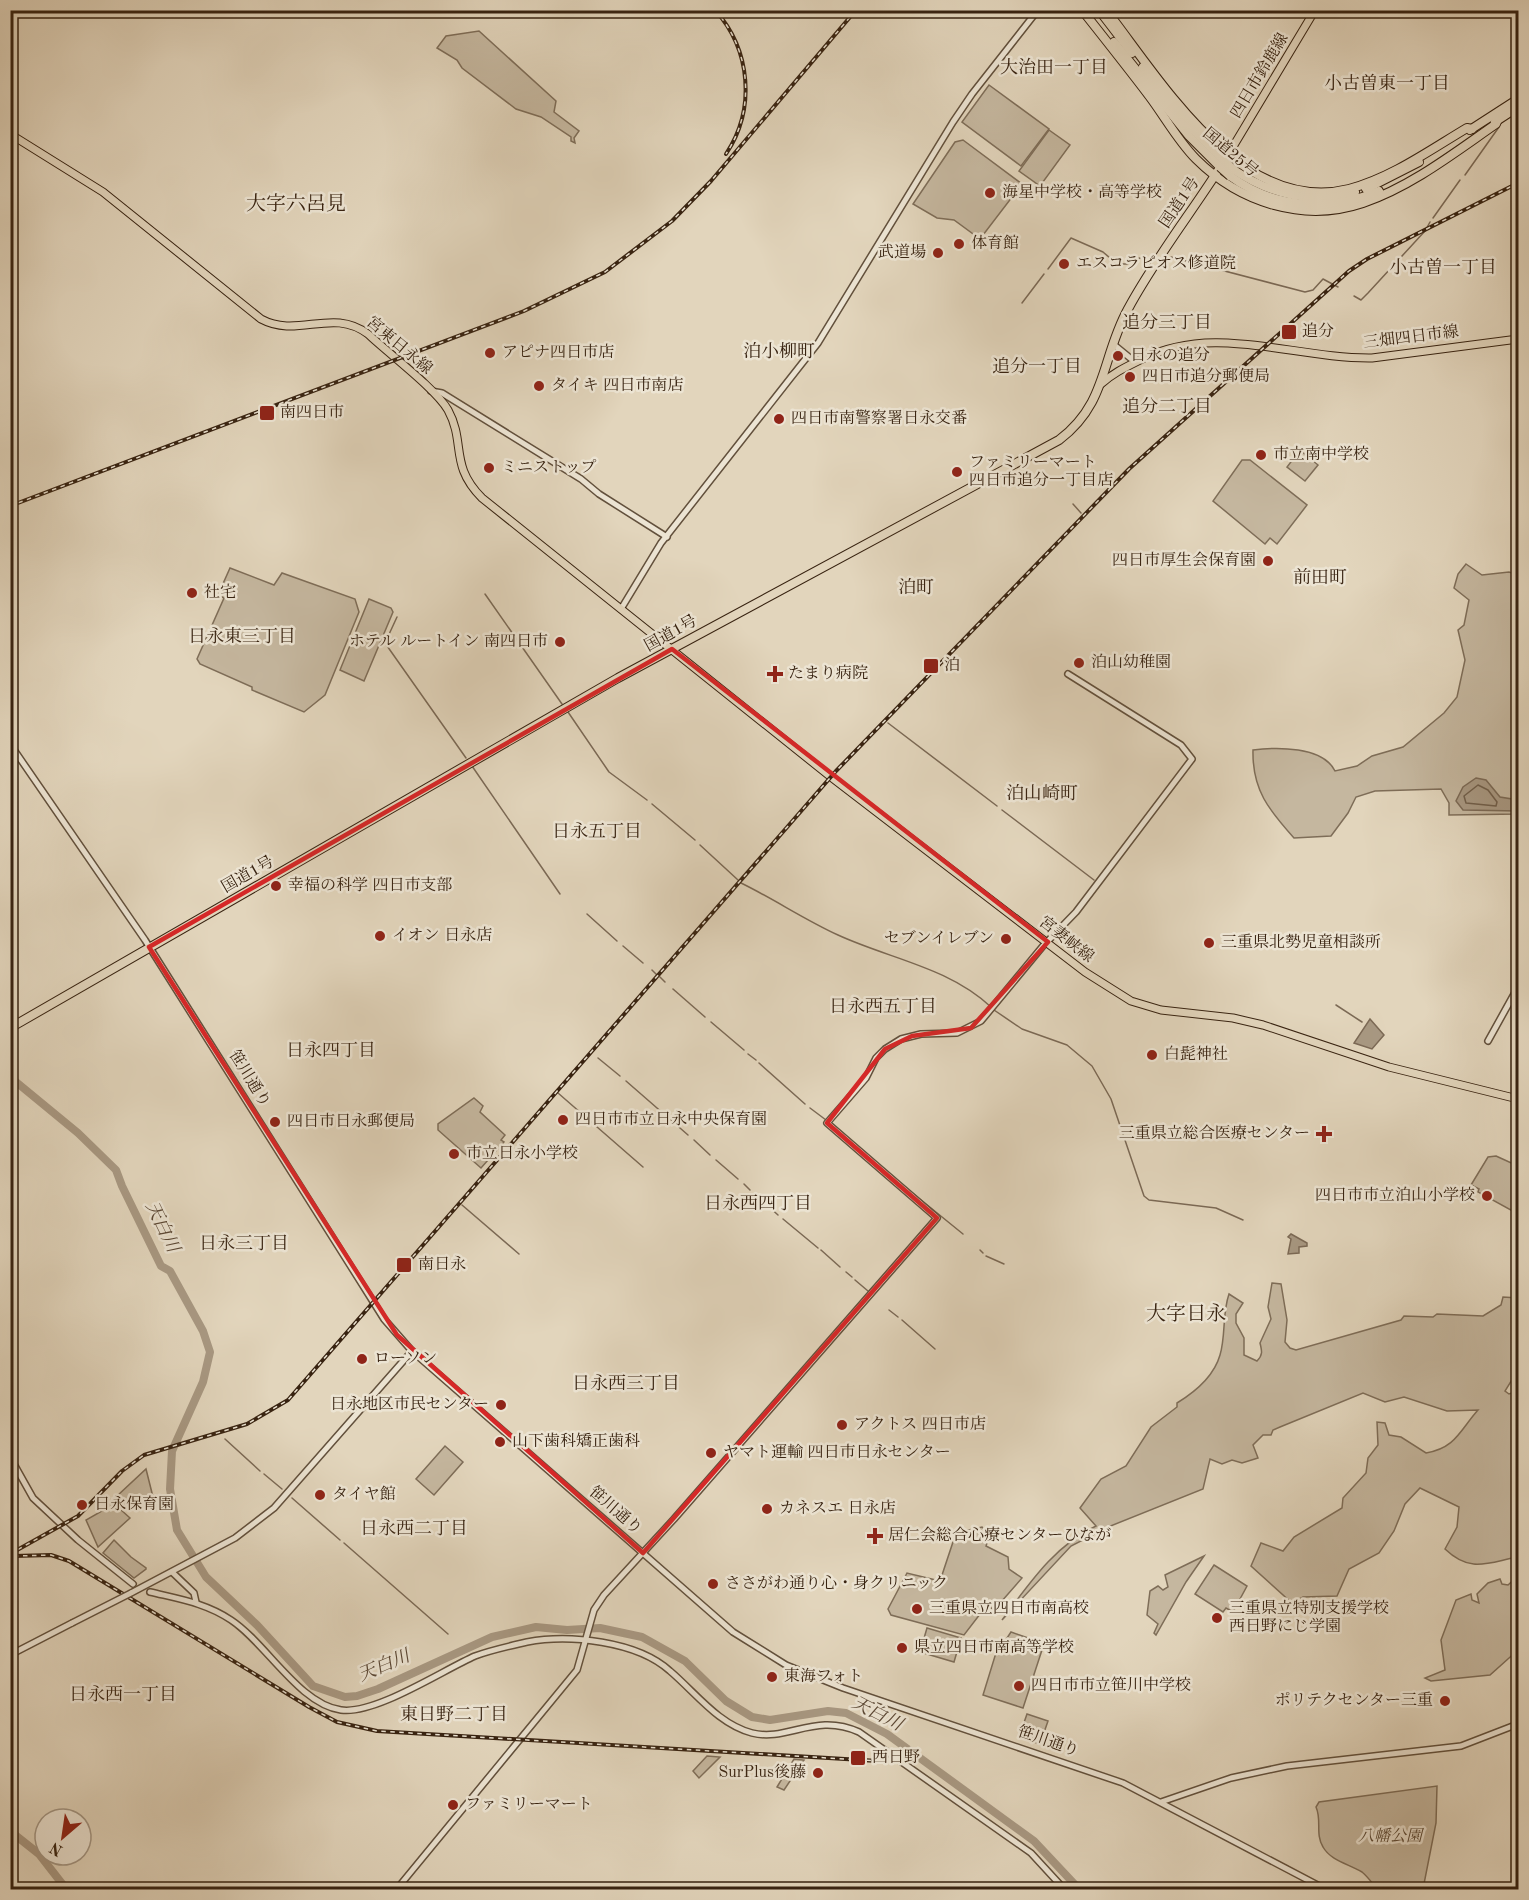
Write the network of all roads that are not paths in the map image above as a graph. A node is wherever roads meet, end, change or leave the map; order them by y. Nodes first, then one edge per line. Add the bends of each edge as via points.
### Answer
1 (1038, 10) edge
2 (1083, 10) edge
3 (1089, 10) edge
4 (1099, 10) edge
5 (1106, 10) edge
6 (1315, 10) edge
7 (1518, 99) edge
8 (1518, 107) edge
9 (1498, 119) junction
10 (1472, 129) junction
11 (10, 134) edge
12 (1211, 154) junction
13 (1224, 161) junction
14 (1232, 173) junction
15 (1215, 175) junction
16 (1518, 339) edge
17 (1113, 344) junction
18 (1135, 362) junction
19 (1101, 384) junction
20 (431, 391) junction
21 (667, 537) junction
22 (621, 609) junction
23 (672, 649) junction
24 (1068, 674) dead end
25 (10, 744) edge
26 (1048, 942) junction
27 (149, 947) junction
28 (1518, 987) edge
29 (10, 1028) edge
30 (1488, 1041) dead end
31 (1518, 1099) edge
32 (412, 1351) junction
33 (10, 1457) edge
34 (643, 1553) junction
35 (172, 1572) junction
36 (133, 1584) dead end
37 (150, 1592) dead end
38 (196, 1602) junction
39 (587, 1638) junction
40 (10, 1655) edge
41 (1518, 1724) edge
42 (1161, 1802) junction
43 (396, 1890) edge
44 (1065, 1890) edge
45 (1328, 1890) edge

1 - 21 street via 953,122 812,352
2 - 15 highway via 1196,158
3 - 12 highway, 国道25号 via 1189,136
4 - 12 highway, 国道25号
5 - 13 highway
6 - 13 main road, 四日市鈴鹿線
7 - 10 highway
8 - 9 highway
9 - 14 highway, 国道25号 via 1397,183 1340,203 1292,203 1254,191
9 - 15 highway via 1408,183 1350,207 1328,211 1289,209 1251,197
10 - 13 highway via 1467,128 1380,177 1334,192 1280,186
10 - 14 highway, 国道25号 via 1404,171 1344,195 1318,199 1294,196
11 - 20 main road, 宮東日永線 via 103,192 261,319 285,327 351,324 368,334
12 - 13 highway, 国道25号
13 - 14 highway, 国道25号, bridge
13 - 15 highway, 国道1号
15 - 17 highway, 国道1号 via 1127,310
16 - 18 main road, 三畑四日市線 via 1372,358 1227,341 1177,346
17 - 18 street
17 - 19 highway, 国道1号
18 - 19 main road, 三畑四日市線
19 - 23 highway, 国道1号 via 1082,419 1059,440
20 - 21 street via 442,393 554,462
20 - 22 main road, 宮東日永線 via 453,421 461,465 470,486
21 - 22 street
22 - 23 main road, 宮東日永線
23 - 26 main road, 宮妻峡線 via 831,777
23 - 27 highway, 国道1号 via 434,781
24 - 26 street via 1181,745 1192,759 1076,912
25 - 27 street, 笹川通り
26 - 31 main road, 宮妻峡線 via 1131,1002 1168,1011 1246,1020 1389,1066
26 - 34 street via 981,1021 948,1034 912,1035 885,1049 827,1123 937,1218
27 - 29 highway, 国道1号
27 - 32 street, 笹川通り via 384,1320
28 - 30 street
32 - 34 street, 笹川通り
32 - 35 street via 274,1508 240,1534
33 - 36 street via 33,1497
34 - 39 street via 604,1595 592,1615
34 - 42 street, 笹川通り via 733,1632 786,1665 843,1688 1107,1776
35 - 38 street via 194,1593
35 - 40 street, bridge
37 - 38 street
38 - 39 street via 247,1632 313,1699 344,1711 380,1701 477,1655 545,1640
39 - 43 street via 583,1657 569,1681
39 - 44 street via 657,1662 723,1720 753,1733 829,1724 859,1732 1031,1852
41 - 42 street via 1461,1746 1287,1766 1231,1778
42 - 45 street, 笹川通り

